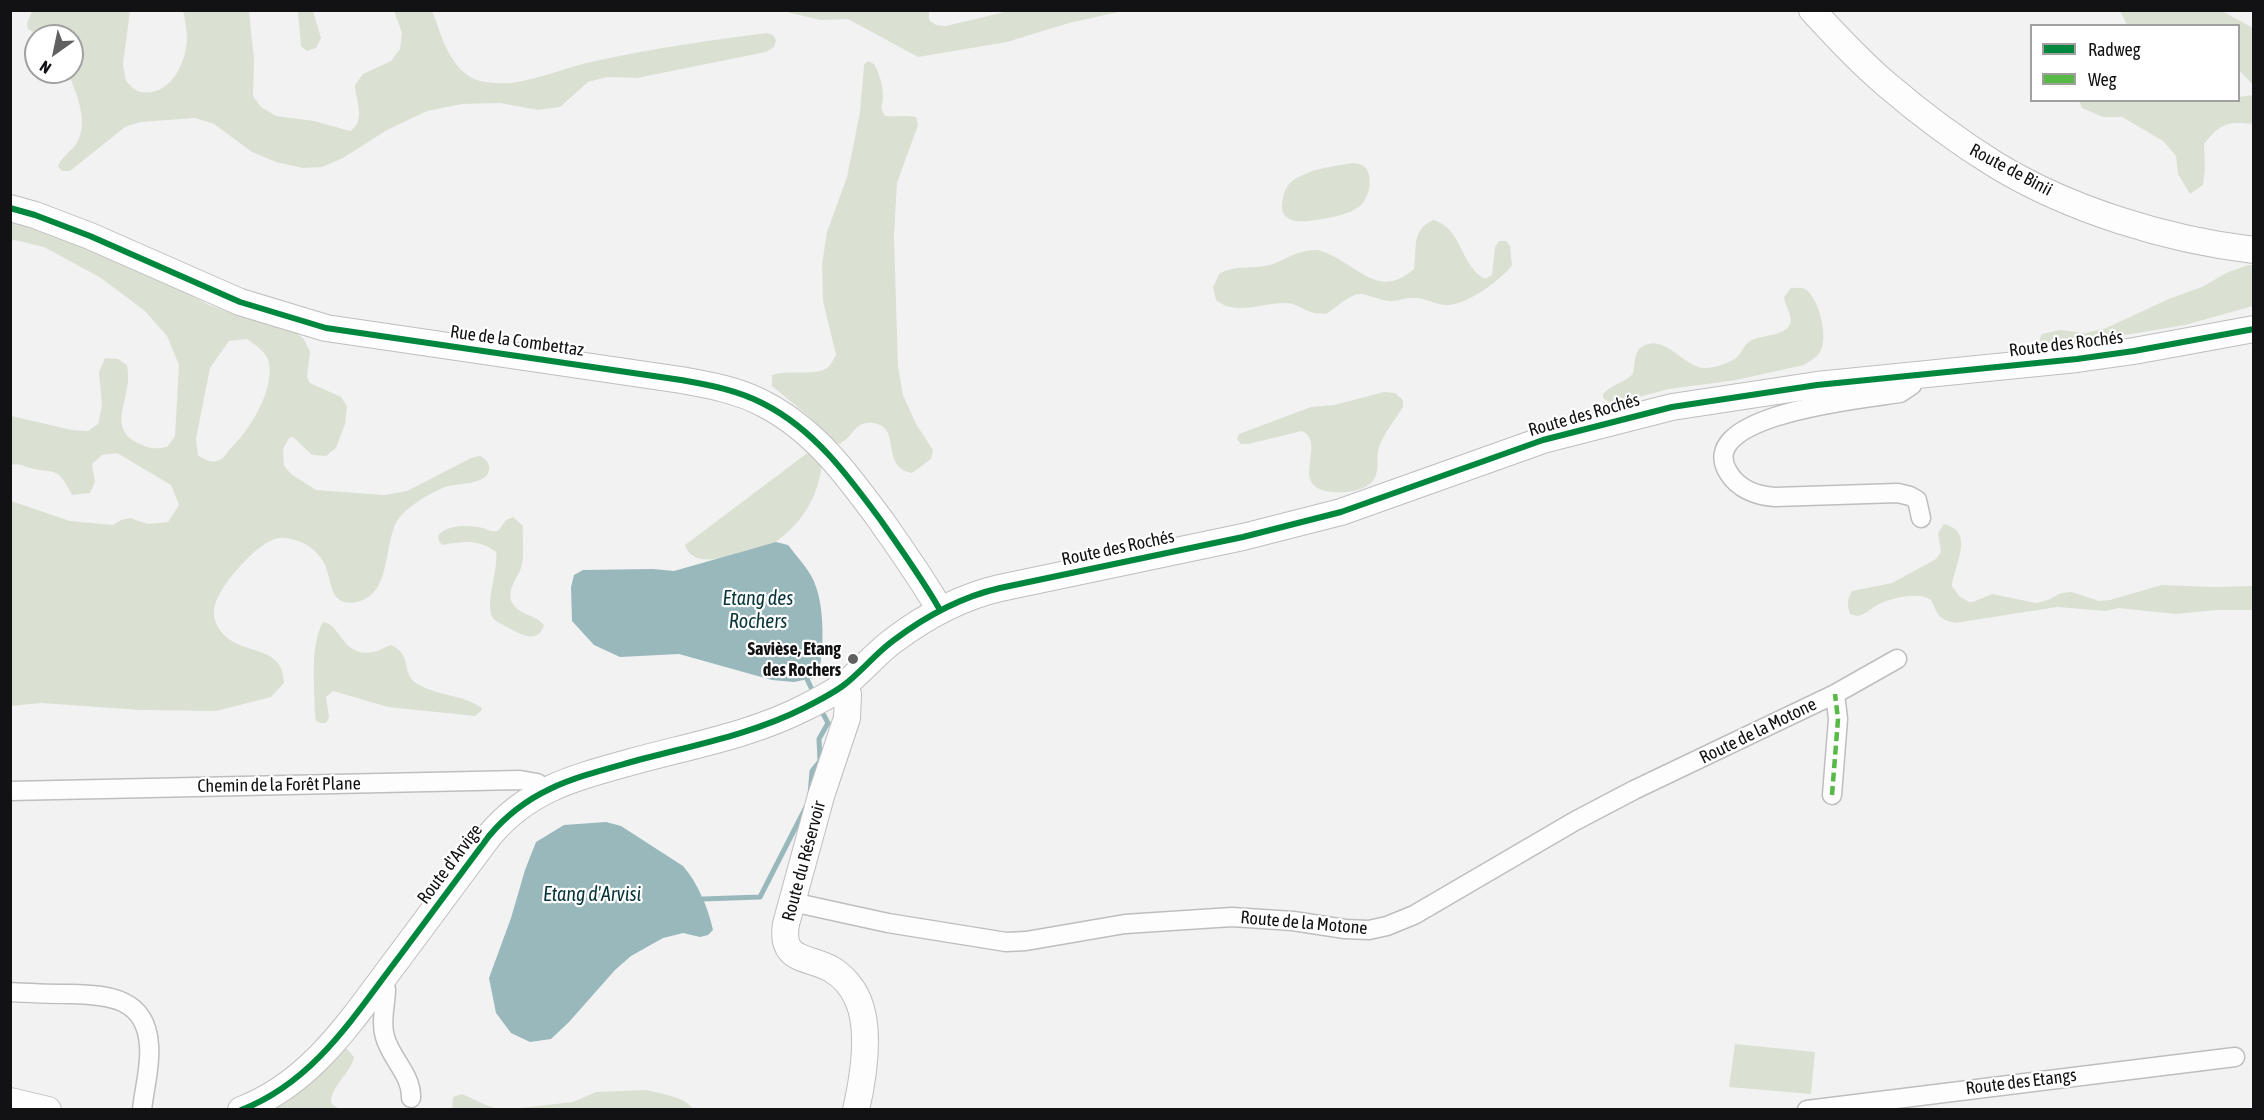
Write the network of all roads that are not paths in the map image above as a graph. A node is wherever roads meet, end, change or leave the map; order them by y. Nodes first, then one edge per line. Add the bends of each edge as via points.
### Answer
1 (1812, 10) edge
2 (10, 208) edge
3 (2253, 250) edge
4 (2253, 329) edge
5 (1914, 375) junction
6 (1921, 518) dead end
7 (940, 610) junction
8 (1897, 659) dead end
9 (844, 685) junction
10 (1835, 694) junction
11 (546, 789) junction
12 (10, 791) edge
13 (1832, 795) dead end
14 (792, 902) junction
15 (381, 982) junction
16 (10, 992) edge
17 (2235, 1057) dead end
18 (411, 1098) dead end
19 (10, 1101) edge
20 (48, 1110) edge
21 (142, 1110) edge
22 (241, 1110) edge
23 (856, 1110) edge
24 (1807, 1110) edge

1 - 3 street, Route de Binii via 1884,83 1998,166 2048,191 2127,222 2175,236
2 - 7 street, Rue de la Combettaz via 80,232 240,302 326,328 681,380 751,398 789,420 830,456 862,494
4 - 5 street, Route des Rochés via 2077,359
5 - 6 street via 1912,385 1900,393 1808,408 1740,431 1725,446 1723,458 1733,478 1760,495 1899,493 1917,500
5 - 7 street, Route des Rochés via 1745,394 1629,417 1543,440 1341,512 984,592
7 - 9 street, Route des Rochés via 894,640
8 - 10 street, Route de la Motone
9 - 11 street, Route d'Arvige via 798,711 748,730
9 - 14 street, Route du Réservoir via 848,694 847,718
10 - 13 street, Route de la Motone via 1838,719
10 - 14 street, Route de la Motone via 1634,790 1413,915 1376,929 1232,917 1125,924 1006,942 888,923
11 - 12 street, Chemin de la Forêt Plane via 520,780
11 - 15 street, Route d'Arvige via 497,826
14 - 23 street, Route du Réservoir via 785,932 788,947 800,958 840,975 863,1013 865,1042
15 - 18 street via 386,989 384,1035 409,1083
15 - 22 street, Route d'Arvige via 344,1031 307,1070 269,1097
16 - 21 street via 104,995 134,1009 146,1026 150,1047
17 - 24 street, Route des Etangs
19 - 20 street

